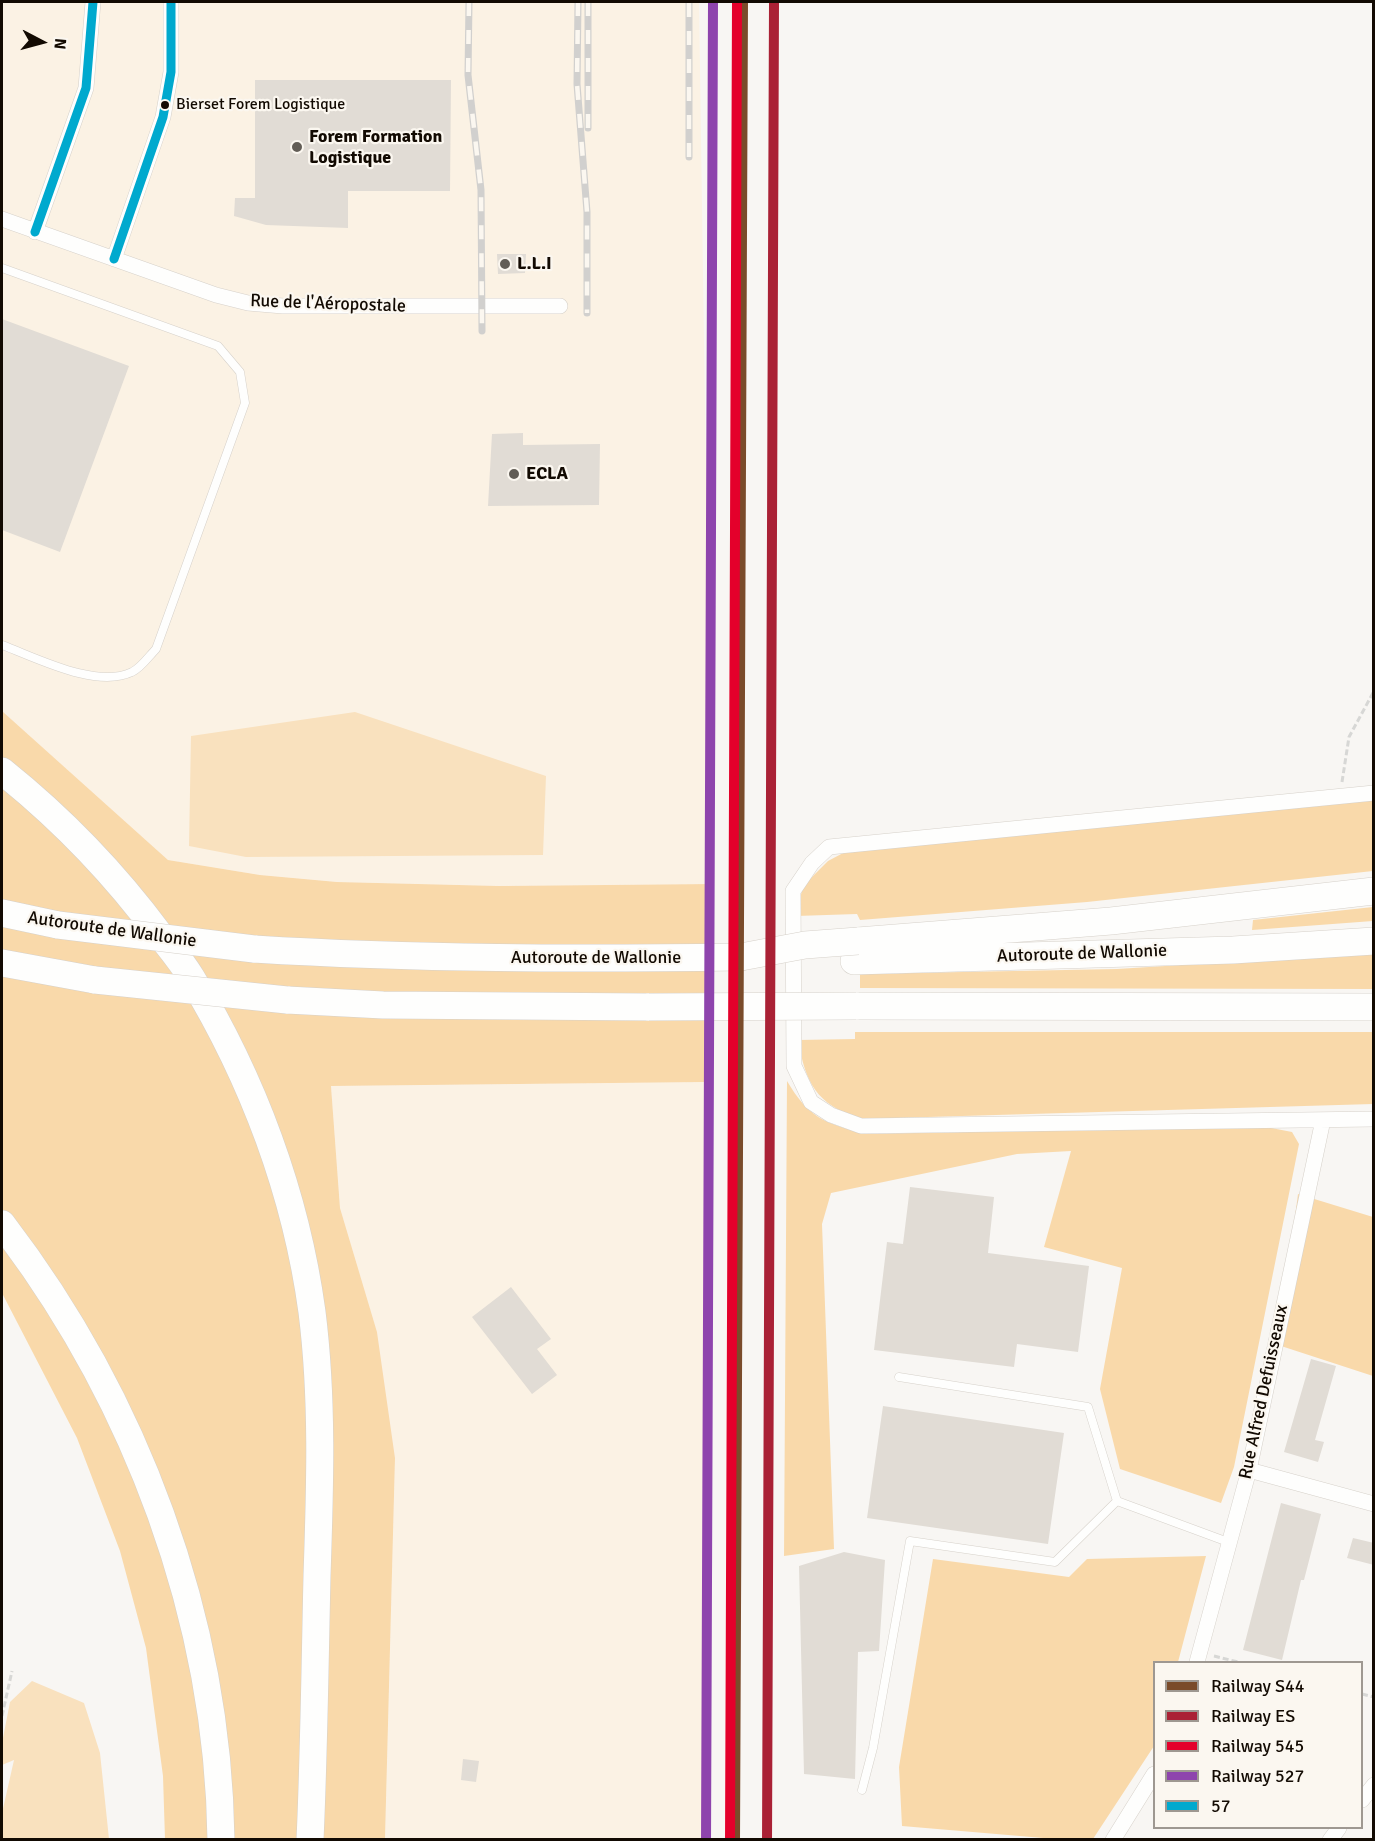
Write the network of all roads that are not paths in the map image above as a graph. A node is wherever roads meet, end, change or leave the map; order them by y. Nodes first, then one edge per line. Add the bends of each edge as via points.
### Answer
1 (93, 2) edge
2 (171, 2) edge
3 (2, 219) edge
4 (35, 232) junction
5 (114, 259) junction
6 (2, 268) edge
7 (560, 306) dead end
8 (2, 645) edge
9 (2, 771) edge
10 (1374, 793) edge
11 (1374, 891) edge
12 (2, 913) edge
13 (1374, 941) edge
14 (856, 951) junction
15 (2, 963) edge
16 (1374, 1007) edge
17 (1374, 1119) edge
18 (1323, 1120) junction
19 (2, 1224) edge
20 (899, 1377) dead end
21 (1249, 1470) junction
22 (1117, 1502) junction
23 (1374, 1504) edge
24 (1228, 1542) junction
25 (1199, 1658) edge
26 (1153, 1777) edge
27 (1374, 1785) edge
28 (862, 1790) dead end
29 (1363, 1799) edge
30 (221, 1839) edge
31 (310, 1839) edge
32 (1113, 1839) edge

1 - 4 street via 86,88
2 - 5 street via 171,72 163,117
3 - 4 street, Rue de l'Aéropostale
4 - 5 street, Rue de l'Aéropostale
5 - 7 street, Rue de l'Aéropostale via 248,303
6 - 8 lane via 218,346 240,372 245,404 156,649 134,671 110,678 82,674
9 - 31 highway via 88,847 135,900 191,976 229,1047 273,1145 298,1237 312,1312 318,1382 320,1479
10 - 18 street via 829,847 812,863 793,891 794,1066 811,1102 831,1115 861,1126
11 - 14 highway
12 - 14 highway, Autoroute de Wallonie, bridge via 58,925 254,949 379,956 741,957 801,961
13 - 14 highway, Autoroute de Wallonie via 1210,951
15 - 16 highway, bridge via 95,980 287,1000 382,1005
17 - 18 street
18 - 21 street, Rue Alfred Defuisseaux
19 - 30 highway via 78,1335 153,1492 181,1576 201,1662 214,1746
20 - 22 lane via 1088,1407
21 - 23 street
21 - 24 street, Rue Alfred Defuisseaux
22 - 24 lane
22 - 28 lane via 1055,1562 910,1541
24 - 25 street, Rue Alfred Defuisseaux
26 - 32 street
27 - 29 street

